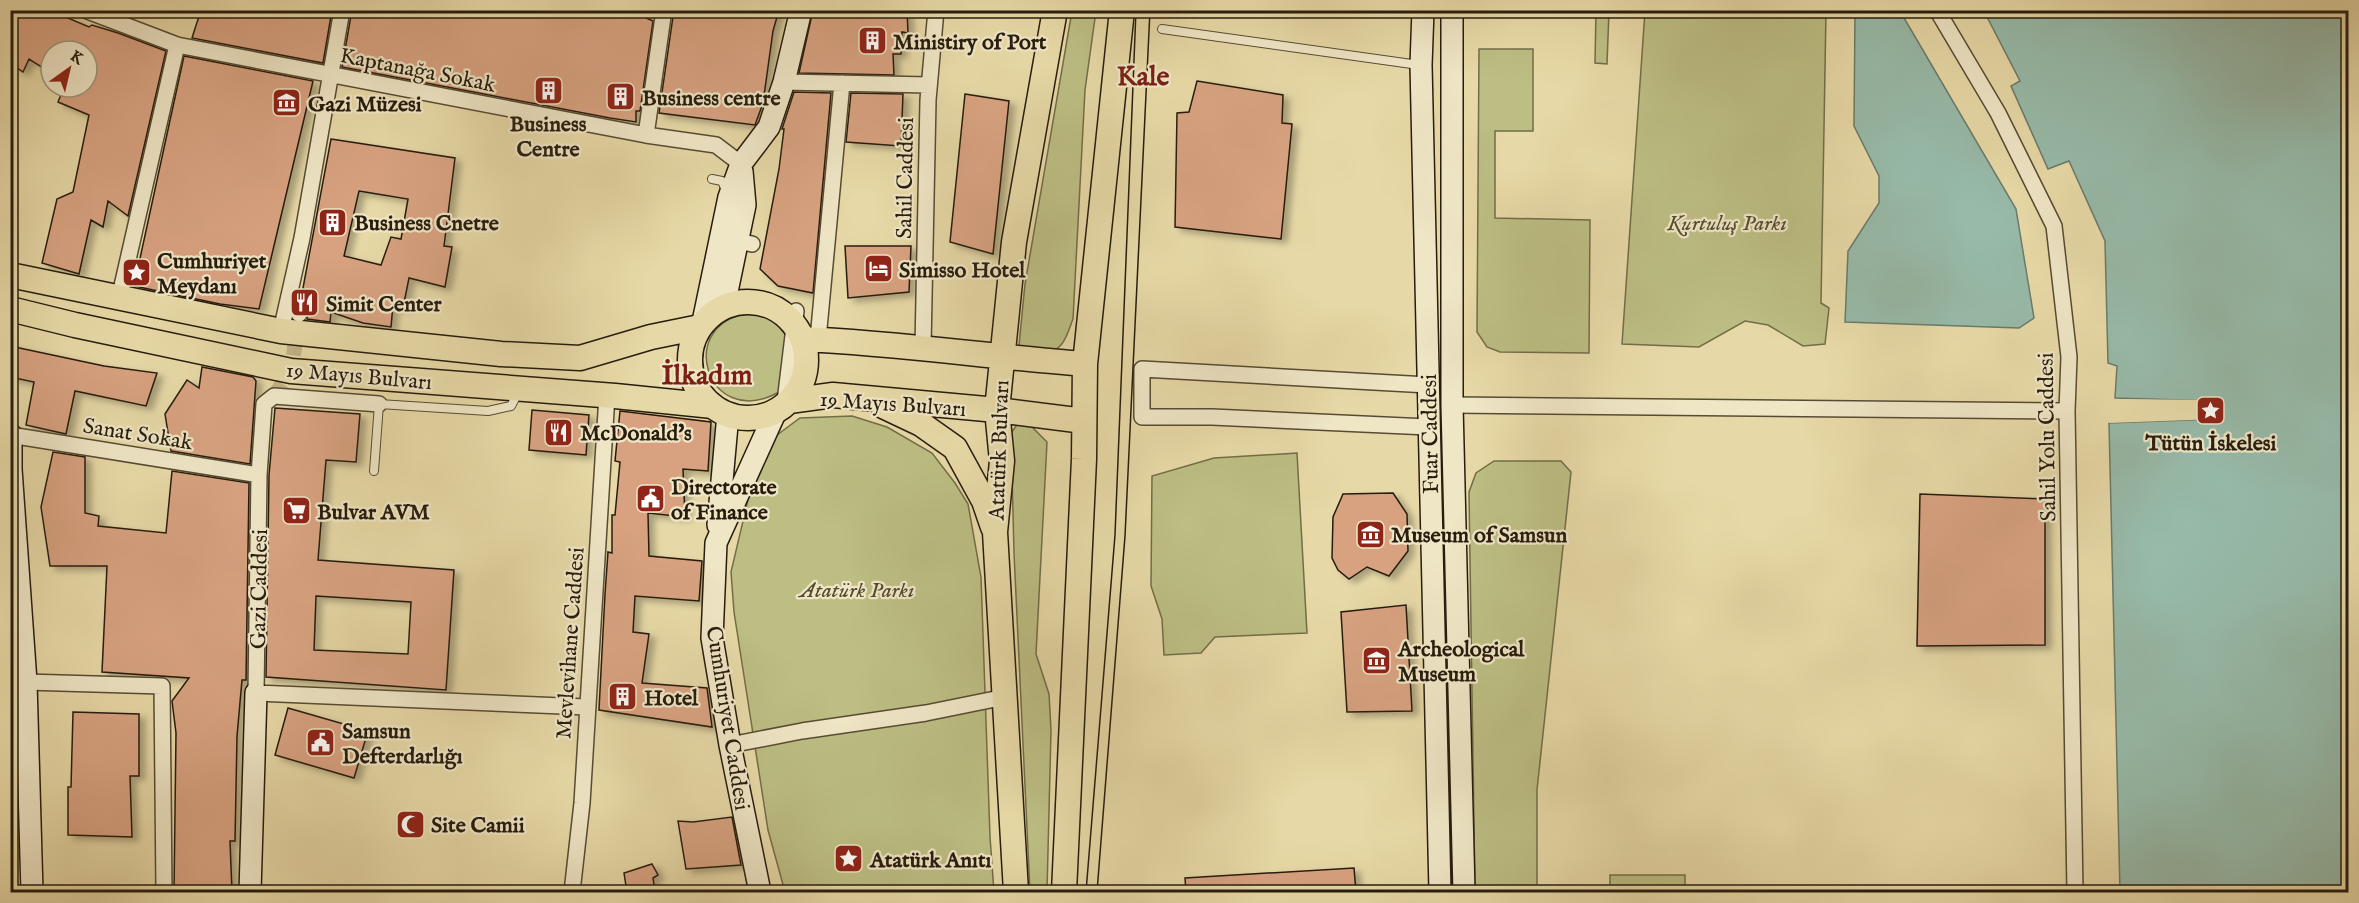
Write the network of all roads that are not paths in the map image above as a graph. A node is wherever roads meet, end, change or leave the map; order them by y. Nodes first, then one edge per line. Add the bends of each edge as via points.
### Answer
1 (85, 10) edge
2 (342, 10) edge
3 (801, 10) edge
4 (936, 10) edge
5 (1055, 10) edge
6 (1122, 10) edge
7 (1423, 10) edge
8 (1452, 10) edge
9 (1937, 10) edge
10 (662, 11) edge
11 (1162, 29) dead end
12 (177, 45) junction
13 (1421, 65) junction
14 (332, 75) junction
15 (784, 82) junction
16 (842, 83) junction
17 (929, 85) junction
18 (646, 135) junction
19 (741, 164) junction
20 (712, 179) dead end
21 (729, 197) junction
22 (730, 240) junction
23 (10, 276) edge
24 (290, 296) junction
25 (119, 299) junction
26 (724, 306) junction
27 (10, 309) edge
28 (299, 314) tunnel mouth
29 (702, 324) junction
30 (803, 328) junction
31 (281, 331) junction
32 (923, 347) junction
33 (1002, 358) junction
34 (1085, 364) junction
35 (1428, 385) junction
36 (520, 389) junction
37 (607, 395) junction
38 (870, 399) junction
39 (379, 404) junction
40 (1452, 405) junction
41 (784, 408) junction
42 (721, 410) junction
43 (997, 410) junction
44 (2067, 411) junction
45 (1084, 421) junction
46 (1428, 427) junction
47 (11, 435) edge
48 (374, 471) dead end
49 (259, 475) junction
50 (995, 532) junction
51 (716, 543) junction
52 (26, 682) junction
53 (256, 693) junction
54 (1005, 697) junction
55 (586, 707) junction
56 (730, 745) junction
57 (32, 892) edge
58 (164, 892) edge
59 (250, 892) edge
60 (572, 892) edge
61 (760, 892) edge
62 (1016, 892) edge
63 (1064, 892) edge
64 (1440, 892) edge
65 (1464, 892) edge
66 (2075, 892) edge

1 - 12 street, Kaptanağa Sokak
2 - 14 street
3 - 15 main road
4 - 17 street, Sahil Caddesi
5 - 33 main road, Atatürk Bulvarı via 1014,242
6 - 34 main road
7 - 13 main road, Fuar Caddesi
8 - 40 main road, Fuar Caddesi
9 - 44 street, Sahil Yolu Caddesi via 1998,113 2054,226 2069,357
10 - 18 street
11 - 13 lane
12 - 14 street, Kaptanağa Sokak
12 - 25 street
13 - 35 main road, Fuar Caddesi
14 - 18 street, Kaptanağa Sokak
14 - 24 street
15 - 16 street
15 - 19 main road via 769,127
16 - 17 street
16 - 30 street
17 - 32 street, Sahil Caddesi
18 - 19 street, Kaptanağa Sokak via 716,145
19 - 21 main road
19 - 22 main road via 745,205
20 - 21 lane via 722,181
21 - 22 main road
22 - 26 main road
22 - 29 main road
23 - 25 main road, 19 Mayıs Bulvarı
24 - 28 street via 301,298
24 - 31 street
25 - 31 main road, 19 Mayıs Bulvarı
26 - 29 main road
26 - 30 main road via 742,301 761,303 779,310
27 - 36 main road, 19 Mayıs Bulvarı via 291,371
29 - 31 main road, 19 Mayıs Bulvarı via 580,358 501,354
29 - 42 main road via 693,338 692,376 700,393
30 - 32 main road
30 - 41 main road via 806,372 800,388
32 - 33 main road
33 - 34 main road
33 - 43 main road, Atatürk Bulvarı
34 - 45 main road
35 - 46 main road, Fuar Caddesi
35 - 46 street via 1142,369 1142,417
36 - 37 main road, 19 Mayıs Bulvarı
36 - 39 lane, Gazi Caddesi via 511,406 488,411
37 - 42 main road, 19 Mayıs Bulvarı
37 - 55 street, Mevlevihane Caddesi
38 - 41 main road, 19 Mayıs Bulvarı via 833,395
38 - 43 main road, 19 Mayıs Bulvarı
38 - 50 main road via 921,424 955,448 984,501
39 - 48 lane
39 - 49 street, Gazi Caddesi via 274,396 264,404
40 - 44 street
40 - 65 main road, Fuar Caddesi
41 - 42 main road via 761,417 744,418
41 - 51 main road, Cumhuriyet Caddesi
42 - 51 main road
43 - 45 main road, 19 Mayıs Bulvarı
43 - 50 main road, Atatürk Bulvarı via 1002,461
44 - 66 street, Sahil Yolu Caddesi
45 - 63 main road
46 - 64 main road, Fuar Caddesi
47 - 49 street, Sanat Sokak
47 - 52 main road via 10,469
49 - 53 street, Gazi Caddesi
50 - 54 main road, Atatürk Bulvarı
51 - 56 main road, Cumhuriyet Caddesi via 712,638
52 - 57 main road
52 - 58 street via 162,686
53 - 55 street
53 - 59 main road, Gazi Caddesi
54 - 56 street
54 - 62 main road, Atatürk Bulvarı
55 - 60 street, Mevlevihane Caddesi via 582,803
56 - 61 main road, Cumhuriyet Caddesi

